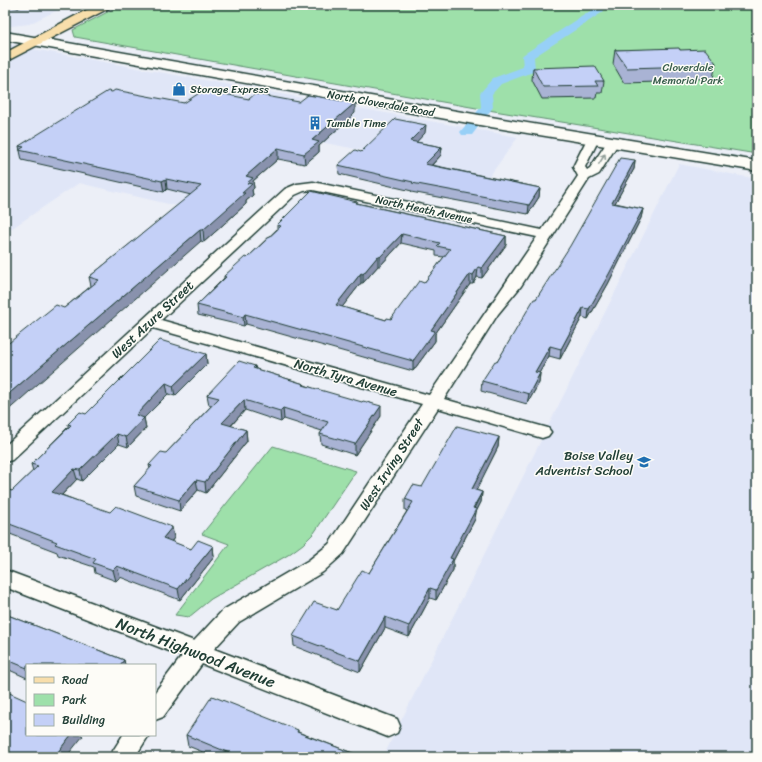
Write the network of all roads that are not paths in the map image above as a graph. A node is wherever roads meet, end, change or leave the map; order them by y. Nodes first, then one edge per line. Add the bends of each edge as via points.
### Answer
1 (89, 5) edge
2 (105, 5) edge
3 (5, 36) edge
4 (30, 40) junction
5 (5, 47) edge
6 (5, 58) edge
7 (593, 139) junction
8 (613, 142) junction
9 (757, 166) edge
10 (584, 176) junction
11 (302, 187) joint
12 (546, 235) junction
13 (150, 322) junction
14 (433, 401) junction
15 (542, 432) dead end
16 (5, 456) edge
17 (5, 578) edge
18 (198, 653) junction
19 (156, 709) edge
20 (388, 726) dead end
21 (136, 736) edge
22 (121, 757) edge

1 - 4 main road
2 - 4 main road
3 - 4 main road, North Cloverdale Road
4 - 5 main road
4 - 6 main road
4 - 7 main road, North Cloverdale Road via 183,69
7 - 8 main road, North Cloverdale Road
7 - 10 street via 579,167
8 - 9 main road, North Cloverdale Road
10 -> 8 street, West Irving Street via 595,171
10 - 12 street, West Irving Street
11 - 12 street, North Heath Avenue via 314,186
11 - 13 street, West Azure Street via 290,192
12 - 14 street, West Irving Street
13 - 14 street, North Tyra Avenue
13 - 16 street, West Azure Street
14 - 15 street, North Tyra Avenue
14 - 18 street, West Irving Street via 336,549 316,566 231,616
17 - 18 street, North Highwood Avenue
18 - 19 street, West Irving Street
18 - 20 street, North Highwood Avenue
21 - 22 street

